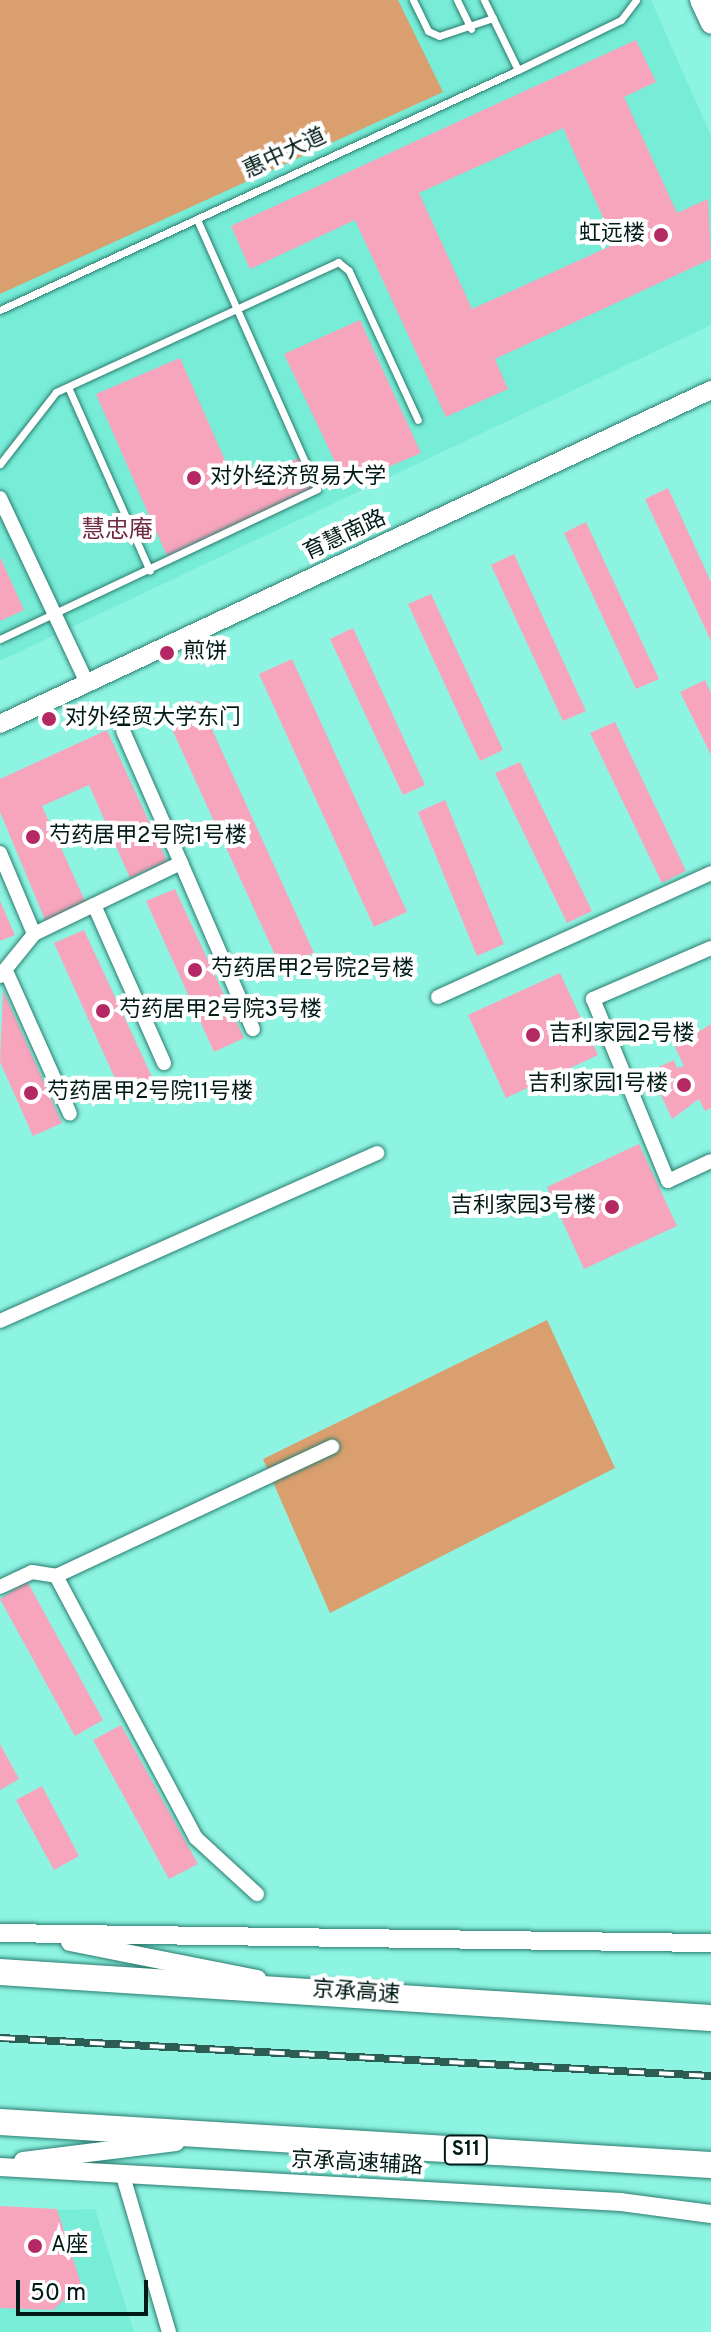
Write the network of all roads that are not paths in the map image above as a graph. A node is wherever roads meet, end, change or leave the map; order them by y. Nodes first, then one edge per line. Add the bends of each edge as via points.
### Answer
1 (413, 0) edge
2 (457, 0) edge
3 (484, 0) edge
4 (636, 0) edge
5 (700, 0) edge
6 (493, 18) junction
7 (711, 24) edge
8 (471, 29) junction
9 (518, 70) junction
10 (197, 220) junction
11 (238, 307) junction
12 (0, 310) edge
13 (68, 387) junction
14 (711, 390) edge
15 (418, 420) dead end
16 (0, 464) edge
17 (0, 498) edge
18 (150, 571) junction
19 (53, 615) junction
20 (0, 639) edge
21 (87, 683) junction
22 (0, 724) edge
23 (123, 731) dead end
24 (0, 853) edge
25 (181, 863) junction
26 (711, 873) edge
27 (94, 905) junction
28 (34, 934) junction
29 (711, 948) edge
30 (4, 974) edge
31 (438, 997) dead end
32 (253, 1029) dead end
33 (164, 1063) dead end
34 (70, 1114) dead end
35 (377, 1153) dead end
36 (711, 1161) edge
37 (0, 1321) edge
38 (332, 1447) dead end
39 (56, 1576) junction
40 (0, 1587) edge
41 (257, 1894) dead end
42 (0, 1933) edge
43 (25, 1933) junction
44 (711, 1943) edge
45 (0, 1972) edge
46 (314, 1990) junction
47 (711, 2018) edge
48 (0, 2122) edge
49 (221, 2136) junction
50 (0, 2165) edge
51 (711, 2165) edge
52 (123, 2176) junction
53 (711, 2214) edge
54 (169, 2332) edge

1 - 8 lane via 428,31 451,37
2 - 8 lane
3 - 6 lane
4 - 9 lane, 惠中大道 via 621,20
5 - 7 main road
6 - 8 lane
6 - 9 lane
9 - 10 lane, 惠中大道
10 - 11 lane
10 - 12 lane, 惠中大道
11 - 13 lane
11 - 15 lane via 338,262 349,271
11 - 18 lane via 317,489
13 - 16 lane via 47,401
13 - 18 lane
14 - 21 street, 育慧南路
17 - 19 street
18 - 19 lane
19 - 20 lane
19 - 21 street
21 - 22 street, 育慧南路
23 - 25 street
24 - 28 street
25 - 27 street
25 - 32 street
26 - 31 street
27 - 28 street
27 - 33 street
28 - 30 street
29 - 36 street via 593,999 668,1181
30 - 34 street
35 - 37 street
38 - 39 street
39 - 40 street via 32,1572
39 - 41 street via 196,1838
42 - 43 street
43 - 44 street
43 - 46 street
45 - 46 highway, 京承高速
46 - 47 highway, 京承高速
48 - 49 highway, S11
49 - 50 street
49 - 51 highway, S11
50 - 52 street, 京承高速辅路
52 - 53 street, 京承高速辅路 via 621,2202
52 - 54 street

